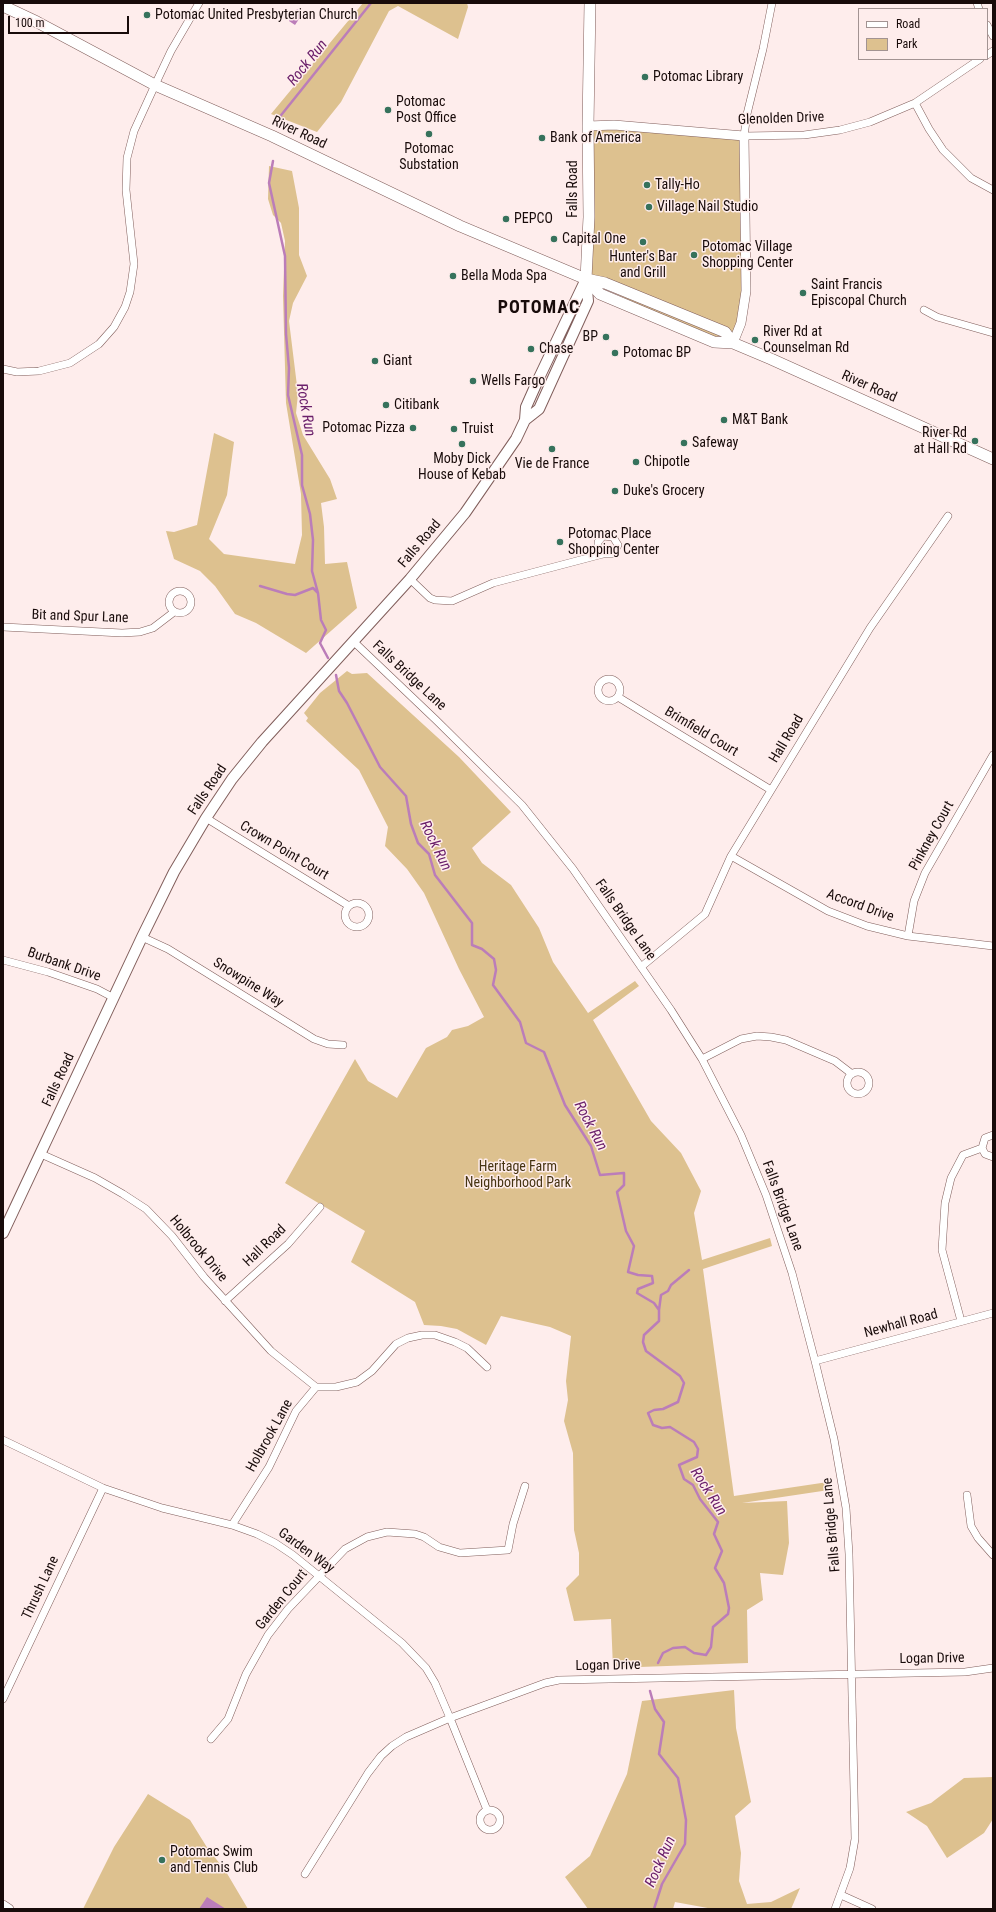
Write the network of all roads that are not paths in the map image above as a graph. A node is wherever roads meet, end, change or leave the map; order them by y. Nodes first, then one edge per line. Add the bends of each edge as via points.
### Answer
1 (199, 3) edge
2 (590, 3) edge
3 (772, 3) edge
4 (3, 6) edge
5 (988, 27) edge
6 (993, 36) edge
7 (979, 60) edge
8 (155, 85) junction
9 (915, 103) junction
10 (588, 126) junction
11 (744, 136) junction
12 (993, 190) edge
13 (586, 279) junction
14 (924, 310) dead end
15 (993, 333) edge
16 (733, 343) junction
17 (3, 369) edge
18 (993, 459) edge
19 (948, 516) dead end
20 (602, 554) dead end
21 (410, 579) junction
22 (174, 612) dead end
23 (3, 627) edge
24 (353, 641) junction
25 (618, 697) dead end
26 (993, 756) edge
27 (771, 790) junction
28 (206, 818) junction
29 (731, 856) junction
30 (349, 906) dead end
31 (908, 936) junction
32 (142, 937) junction
33 (993, 946) edge
34 (3, 960) edge
35 (641, 967) junction
36 (114, 998) junction
37 (343, 1045) dead end
38 (702, 1059) junction
39 (852, 1074) dead end
40 (993, 1135) edge
41 (982, 1148) junction
42 (41, 1154) junction
43 (993, 1157) edge
44 (320, 1207) dead end
45 (3, 1234) edge
46 (225, 1301) junction
47 (993, 1313) edge
48 (961, 1321) junction
49 (816, 1361) junction
50 (487, 1367) dead end
51 (316, 1387) junction
52 (3, 1440) edge
53 (525, 1486) dead end
54 (103, 1488) junction
55 (967, 1495) dead end
56 (232, 1525) junction
57 (993, 1555) edge
58 (318, 1576) junction
59 (993, 1668) edge
60 (852, 1674) junction
61 (3, 1699) edge
62 (450, 1718) junction
63 (211, 1739) dead end
64 (486, 1810) dead end
65 (305, 1874) dead end
66 (841, 1895) junction
67 (3, 1905) edge
68 (9, 1909) edge
69 (835, 1909) edge
70 (872, 1909) edge

1 - 8 street
2 - 10 main road, Falls Road
3 - 11 street
4 - 8 main road, River Road
5 - 6 street
7 - 9 street, Glenolden Drive
8 - 13 main road, River Road via 272,136 460,226
8 - 17 street via 134,131 127,158 126,190 134,264 125,307 114,327 99,344 70,363 39,371 17,372
9 - 11 street, Glenolden Drive via 870,122 840,130 804,136
9 - 12 street via 943,150 971,178
10 - 11 street, Glenolden Drive via 614,125
10 - 13 main road, Falls Road via 589,217
11 - 16 street via 746,291 741,323
13 - 16 main road, River Road via 600,294 714,342
13 - 21 main road, Falls Road via 526,407 526,420 516,439 465,513
14 - 15 street via 937,317
16 - 18 main road, River Road
19 - 27 street, Hall Road via 870,628
20 - 21 street via 493,583 452,601 430,598
21 - 24 main road, Falls Road
22 - 23 street, Bit and Spur Lane via 152,628 140,632
24 - 28 main road, Falls Road via 262,742 232,779
24 - 35 street, Falls Bridge Lane via 522,805 573,869
25 - 27 street, Brimfield Court
26 - 31 street, Pinkney Court via 924,873 914,901
27 - 29 street, Hall Road
28 - 30 street, Crown Point Court
28 - 32 main road, Falls Road via 174,872
29 - 31 street, Accord Drive via 828,911 867,926
29 - 35 street, Hall Road via 704,914
31 - 33 street, Accord Drive
32 - 36 main road, Falls Road
32 - 37 street, Snowpine Way via 168,949 314,1039 328,1044
34 - 36 street, Burbank Drive via 48,972 97,989
35 - 38 street, Falls Bridge Lane via 672,1010
36 - 42 main road, Falls Road
38 - 39 street via 741,1039 771,1037 786,1040 835,1061
38 - 49 street, Falls Bridge Lane via 742,1135 766,1195 792,1273
40 - 41 street via 986,1138
41 - 43 street via 985,1154
41 - 48 street via 963,1155 950,1178 945,1203 942,1250
42 - 45 main road, Falls Road
42 - 46 street, Holbrook Drive via 94,1178 146,1209 172,1236
44 - 46 street, Hall Road via 288,1244
46 - 51 street, Holbrook Drive via 271,1351
47 - 48 street, Newhall Road
48 - 49 street, Newhall Road
49 - 60 street, Falls Bridge Lane via 834,1439 846,1508
50 - 51 street via 467,1348 455,1342 435,1335 422,1335 396,1344 372,1371 357,1382 336,1387
51 - 56 street, Holbrook Lane via 296,1411 269,1467
52 - 54 street, Garden Way
53 - 58 street, Garden Court via 508,1550 460,1553 439,1547 415,1534 387,1532 367,1537 344,1549
54 - 56 street, Garden Way via 162,1508
54 - 61 street, Thrush Lane
55 - 57 street via 971,1526
56 - 58 street, Garden Way via 275,1543
58 - 62 street, Garden Way via 416,1656 435,1683
58 - 63 street, Garden Court via 268,1635 246,1674 228,1719
59 - 60 street, Logan Drive via 965,1672
60 - 62 street, Logan Drive via 559,1680
60 - 66 street, Falls Bridge Lane via 855,1839 850,1868
62 - 64 street, Garden Way
62 - 65 street, Logan Drive via 406,1737 381,1756
66 - 69 street, Falls Bridge Lane
66 - 70 street
67 - 68 street

